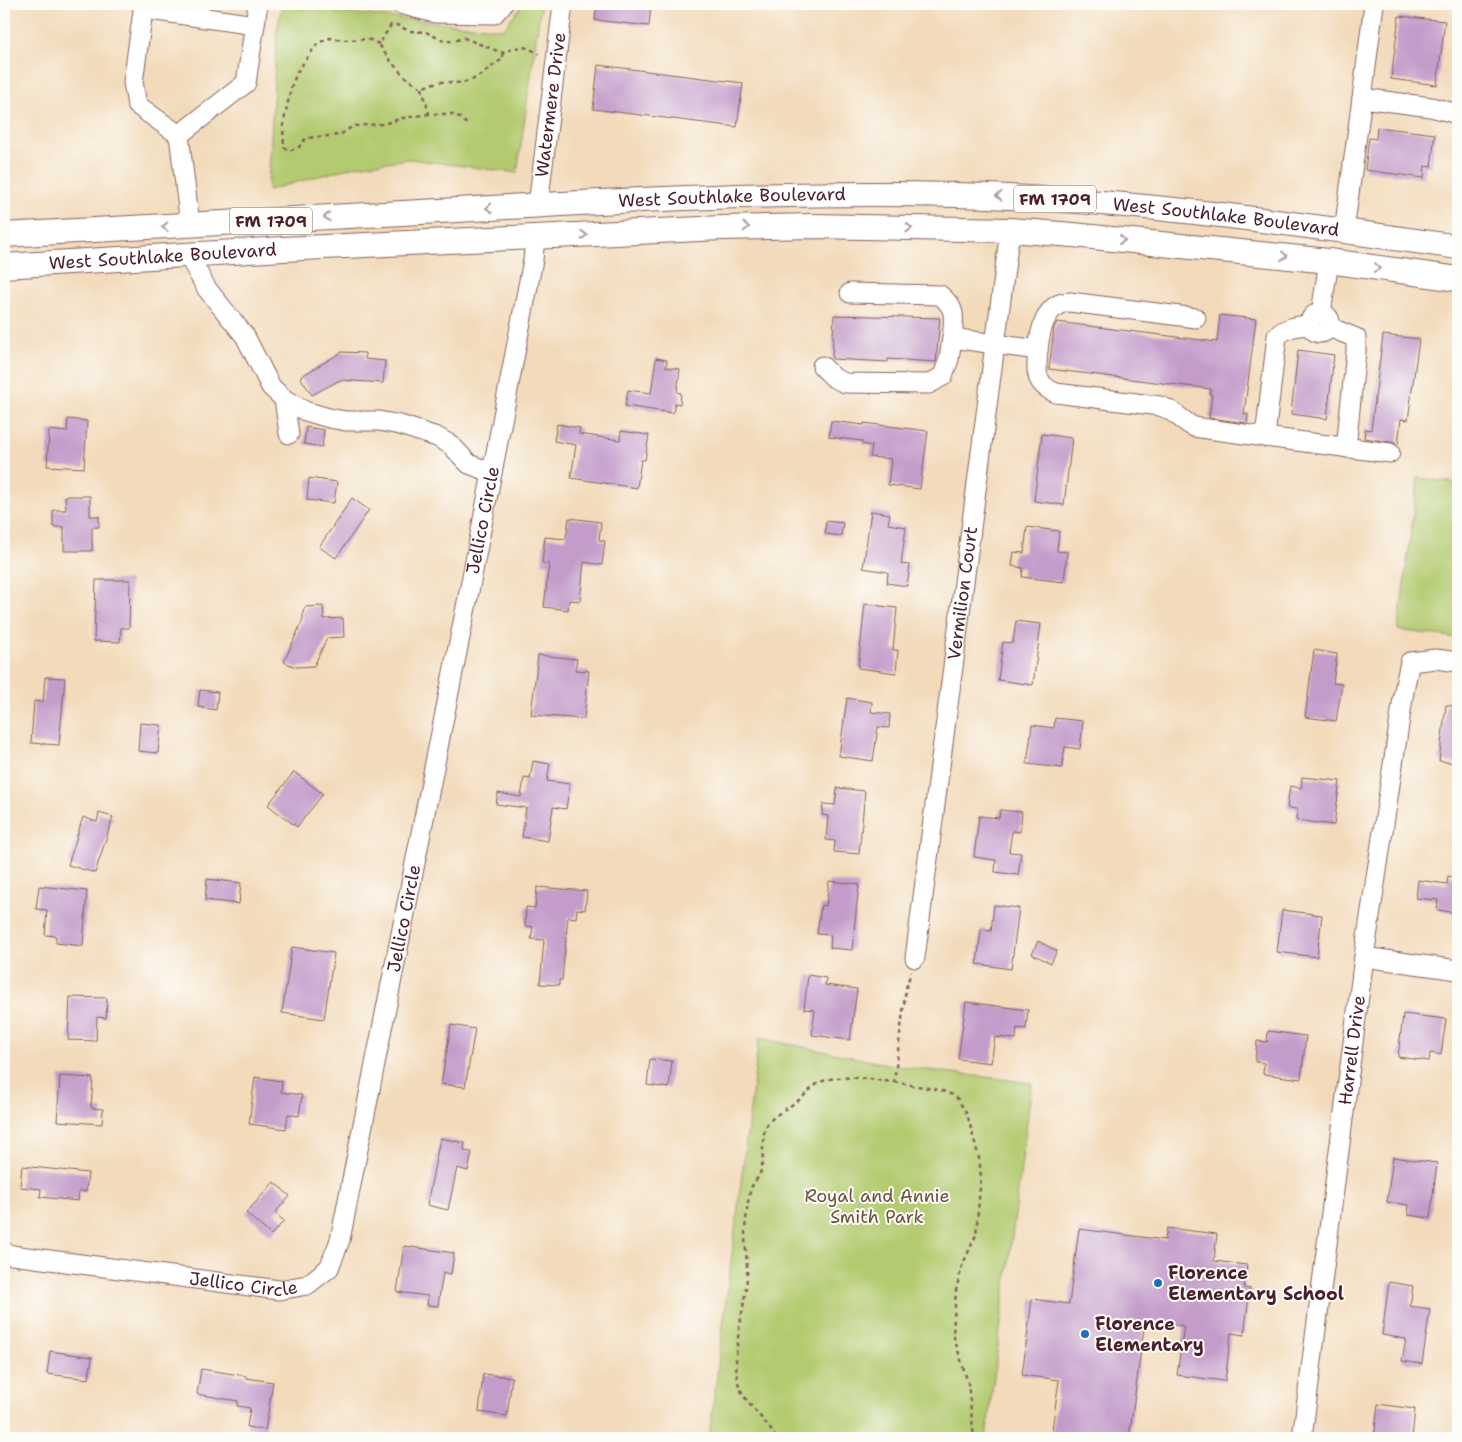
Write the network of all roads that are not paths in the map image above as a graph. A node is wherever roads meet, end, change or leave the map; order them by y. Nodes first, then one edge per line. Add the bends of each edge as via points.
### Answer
1 (258, 4) edge
2 (400, 4) edge
3 (503, 4) edge
4 (563, 4) edge
5 (1374, 4) edge
6 (144, 6) edge
7 (255, 25) junction
8 (1362, 98) junction
9 (1458, 114) edge
10 (179, 135) junction
11 (538, 205) junction
12 (190, 225) junction
13 (1010, 230) junction
14 (1344, 231) junction
15 (4, 235) edge
16 (535, 237) junction
17 (1458, 247) edge
18 (188, 255) junction
19 (1329, 262) junction
20 (4, 266) edge
21 (1458, 279) edge
22 (850, 294) dead end
23 (1196, 318) dead end
24 (1320, 322) junction
25 (952, 338) junction
26 (995, 344) junction
27 (1038, 350) junction
28 (822, 366) dead end
29 (284, 399) junction
30 (290, 434) dead end
31 (1265, 437) junction
32 (1346, 448) junction
33 (1390, 454) dead end
34 (492, 473) junction
35 (1458, 662) edge
36 (1364, 957) junction
37 (915, 958) road end
38 (1458, 970) edge
39 (4, 1252) edge
40 (1302, 1438) edge

1 - 7 street
2 - 3 street via 435,13 494,14
4 - 11 street, Watermere Drive
5 - 8 street
6 - 7 street
6 - 10 street via 133,82 137,105
7 - 10 street via 246,83
8 - 9 street
8 - 14 street
10 - 12 street
11 -> 12 main road, West Southlake Boulevard / FM 1709
14 -> 11 main road, West Southlake Boulevard / FM 1709 via 1141,207 956,195 675,197
11 - 16 main road
12 -> 15 main road, West Southlake Boulevard / FM 1709
16 -> 13 main road, West Southlake Boulevard / FM 1709 via 814,226
13 -> 19 main road, West Southlake Boulevard / FM 1709
13 - 26 street, Vermilion Court
14 - 17 main road, West Southlake Boulevard / FM 1709
14 - 19 main road
16 - 18 main road, West Southlake Boulevard / FM 1709
16 - 34 street, Jellico Circle
18 - 20 main road, West Southlake Boulevard / FM 1709
18 - 29 street via 207,290 245,336 271,387
19 -> 21 main road, West Southlake Boulevard / FM 1709
19 - 24 street
22 - 25 street via 940,295 949,302 954,314
23 - 27 street via 1061,302 1054,306 1044,323
24 - 31 street via 1282,330 1277,336
24 - 32 street via 1356,338
25 - 26 street
25 - 28 street via 943,376 929,384 845,383 834,378
26 - 27 street
26 - 37 street, Vermilion Court
27 - 31 street via 1036,364 1039,380 1045,389 1160,406 1170,409 1194,427
29 - 30 street
29 - 34 street via 305,411 329,418 379,421 437,437 451,445 469,464
31 - 32 street
32 - 33 street
34 - 39 street, Jellico Circle via 342,1230 329,1268 307,1285 279,1290
35 - 36 street, Harrell Drive via 1436,659 1410,662
36 - 38 street
36 - 40 street, Harrell Drive

